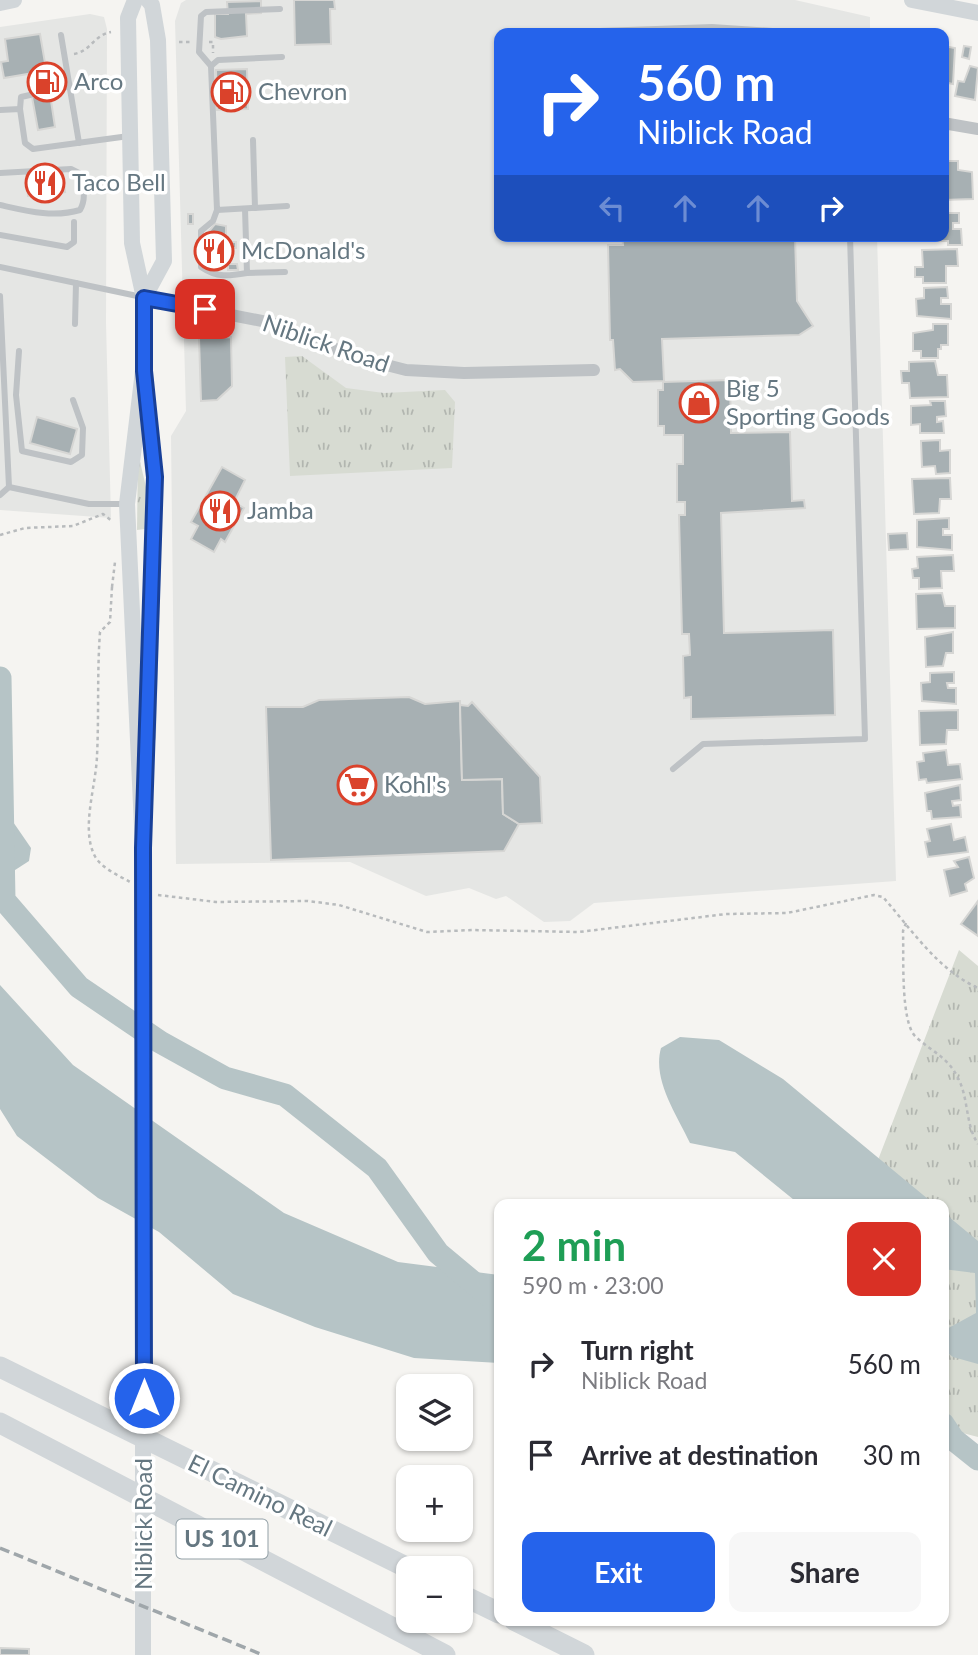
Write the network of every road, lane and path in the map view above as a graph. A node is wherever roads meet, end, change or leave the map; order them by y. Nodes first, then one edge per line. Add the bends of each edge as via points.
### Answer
1 (14, 0) edge
2 (135, 0) edge
3 (148, 0) edge
4 (912, 0) edge
5 (0, 3) edge
6 (280, 9) dead end
7 (978, 13) edge
8 (684, 28) edge
9 (727, 28) edge
10 (111, 32) dead end
11 (61, 35) dead end
12 (206, 41) dead end
13 (193, 42) dead end
14 (179, 43) dead end
15 (65, 56) junction
16 (282, 57) dead end
17 (212, 64) junction
18 (70, 86) junction
19 (20, 109) junction
20 (0, 110) edge
21 (949, 124) edge
22 (978, 130) edge
23 (130, 136) junction
24 (253, 140) dead end
25 (79, 143) junction
26 (0, 173) edge
27 (0, 205) edge
28 (287, 206) dead end
29 (255, 208) junction
30 (245, 209) junction
31 (217, 210) junction
32 (74, 222) dead end
33 (0, 235) edge
34 (850, 242) edge
35 (0, 267) edge
36 (285, 272) dead end
37 (247, 273) junction
38 (76, 283) junction
39 (0, 296) edge
40 (144, 298) junction
41 (75, 324) dead end
42 (19, 351) dead end
43 (594, 370) dead end
44 (144, 371) junction
45 (74, 400) dead end
46 (3, 430) edge
47 (9, 487) junction
48 (0, 495) edge
49 (127, 504) junction
50 (113, 522) dead end
51 (0, 535) edge
52 (115, 556) dead end
53 (113, 587) junction
54 (132, 590) junction
55 (673, 769) dead end
56 (143, 848) junction
57 (135, 884) dead end
58 (155, 895) dead end
59 (906, 923) junction
60 (978, 988) edge
61 (978, 1144) edge
62 (0, 1367) edge
63 (0, 1423) edge
64 (0, 1430) edge
65 (97, 1473) junction
66 (396, 1562) edge
67 (473, 1600) edge
68 (494, 1611) edge
69 (526, 1626) edge
70 (143, 1655) edge
71 (445, 1655) edge
72 (584, 1655) edge

1 - 5 main road
2 - 23 main road, Niblick Road via 128,18
3 - 40 main road, Niblick Road via 158,40 164,261
4 - 7 main road
6 - 17 lane via 206,12 201,16 198,52
8 - 9 lane
10 - 15 path via 100,34 84,52
11 - 15 lane
12 - 17 path via 213,42
13 - 14 path
15 - 18 lane
16 - 17 lane
17 - 31 lane
18 - 19 lane via 21,97
18 - 25 lane
19 - 20 lane
19 - 25 lane via 28,148
21 - 22 street
23 - 25 lane
23 - 40 main road, Niblick Road via 132,243
24 - 29 lane
26 - 27 lane via 71,169 79,173 84,203 70,213 42,214
28 - 29 lane
29 - 30 lane
30 - 31 lane
30 - 37 lane
31 - 37 lane via 201,231 201,267 227,277
32 - 33 lane via 74,242 67,247
34 - 55 lane via 865,739 703,744
35 - 38 lane
36 - 37 lane
38 - 40 lane
38 - 41 lane
39 - 46 lane
40 - 43 street, Niblick Road via 272,323 355,358 406,370
40 - 44 main road, Niblick Road
42 - 45 lane via 16,395 22,451 71,462 82,455 83,428
44 - 49 main road, Niblick Road
44 - 56 main road, Niblick Road via 155,477
46 - 47 lane
47 - 48 lane
47 - 49 lane via 89,503
49 - 54 main road, Niblick Road
50 - 51 path via 103,514 73,526 24,528
52 - 53 path
53 - 54 path
53 - 57 path via 110,622 100,632 90,837 99,862
54 - 56 main road, Niblick Road
56 - 70 main road, Niblick Road
58 - 59 path via 216,902 339,905 427,932 579,932 726,914 787,913 874,895 883,897
59 - 60 path via 924,947
59 - 61 path via 907,1021 914,1036 953,1067
62 - 66 highway, El Camino Real / US 101
63 - 65 highway, US 101
64 - 65 highway
65 - 71 highway, US 101
67 - 68 highway
69 - 72 highway

